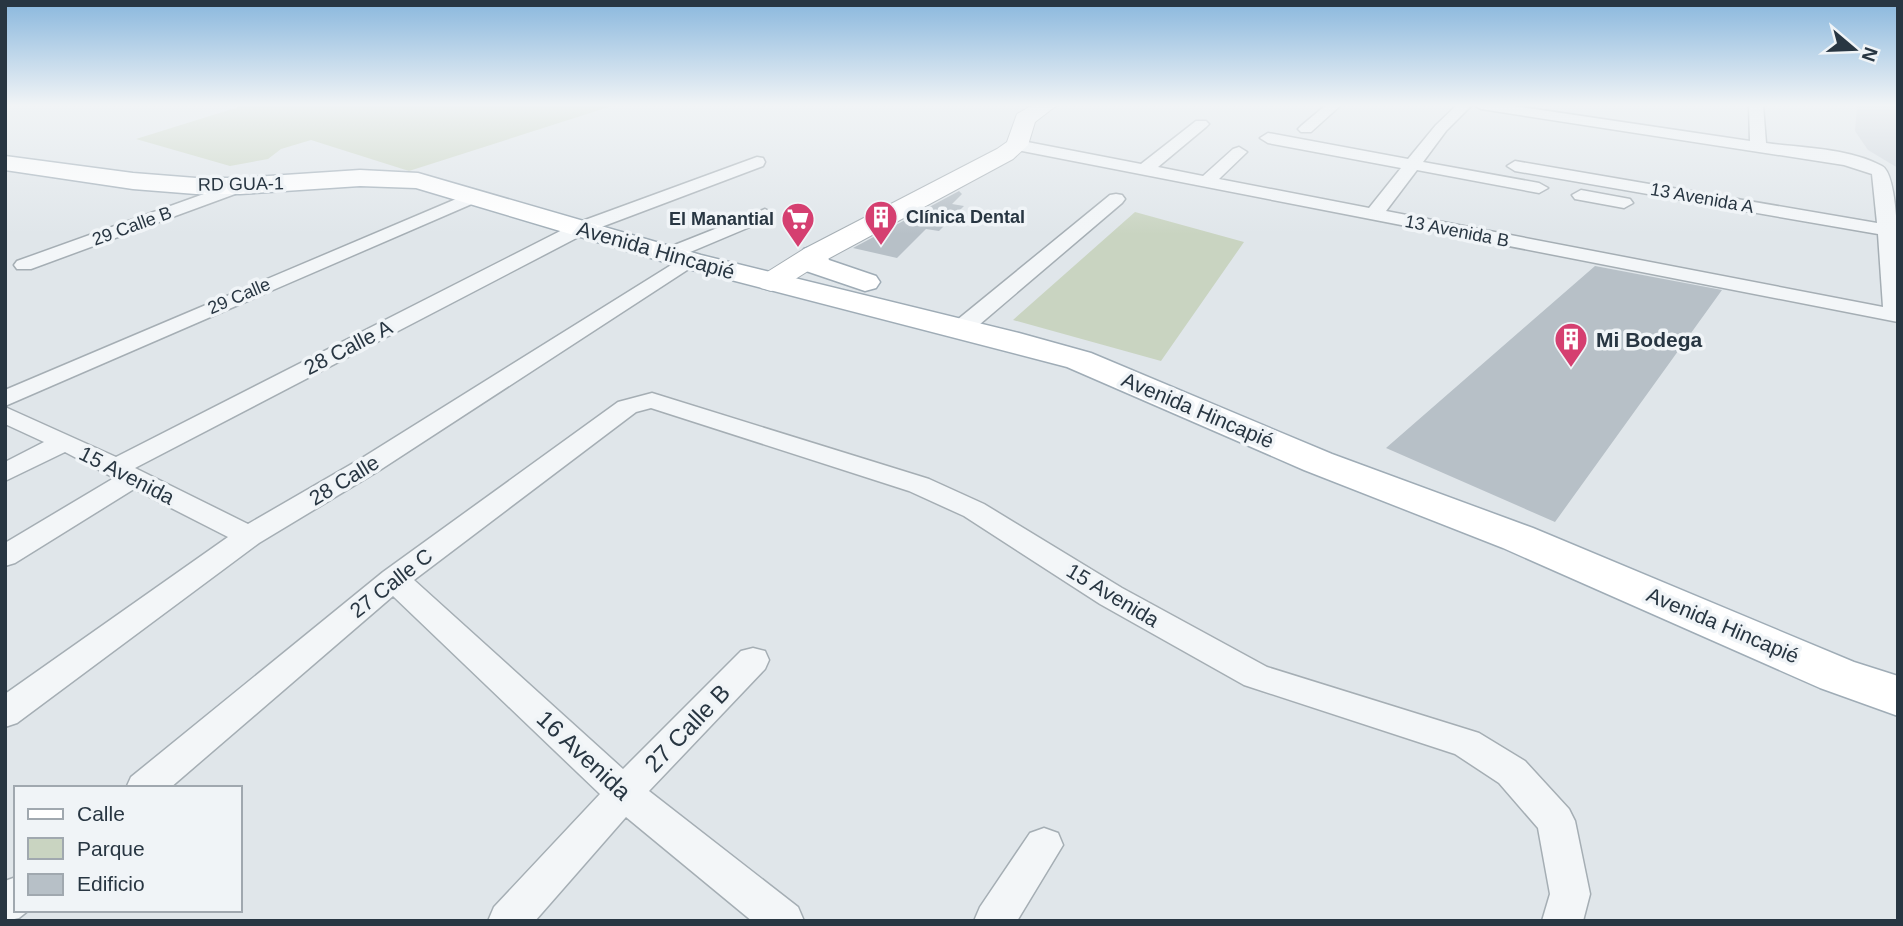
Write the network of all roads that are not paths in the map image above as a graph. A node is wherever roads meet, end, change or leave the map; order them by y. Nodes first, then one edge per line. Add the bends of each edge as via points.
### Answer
1 (1013, 148) edge
2 (1033, 148) edge
3 (1171, 148) edge
4 (1325, 148) edge
5 (1425, 148) edge
6 (1772, 148) edge
7 (1239, 152) dead end
8 (757, 162) dead end
9 (5, 163) edge
10 (1413, 164) junction
11 (1515, 166) dead end
12 (1144, 170) junction
13 (1640, 172) dead end
14 (1206, 182) junction
15 (240, 186) junction
16 (475, 197) junction
17 (1116, 199) dead end
18 (1624, 203) dead end
19 (765, 214) dead end
20 (1374, 214) junction
21 (1887, 221) junction
22 (581, 228) junction
23 (814, 255) junction
24 (680, 258) junction
25 (24, 265) dead end
26 (771, 282) junction
27 (1896, 316) edge
28 (965, 325) junction
29 (1002, 338) junction
30 (5, 399) edge
31 (652, 400) joint
32 (5, 414) edge
33 (63, 443) junction
34 (124, 472) junction
35 (5, 473) edge
36 (248, 536) junction
37 (5, 556) edge
38 (394, 579) junction
39 (753, 660) dead end
40 (1898, 696) edge
41 (5, 713) edge
42 (147, 786) edge
43 (624, 793) junction
44 (1556, 821) joint
45 (1044, 845) dead end
46 (509, 921) edge
47 (783, 921) edge
48 (994, 921) edge
49 (1562, 921) edge

1 - 23 main road
2 - 12 street, 13 Avenida B
3 - 12 street
4 - 10 street, 13 Avenida A
5 - 10 street
6 - 21 street via 1870,166 1881,173
7 - 14 street
8 - 22 street
9 - 15 main road, RD GUA-1 via 133,181
10 - 18 street, 13 Avenida A
10 - 20 street
11 - 21 street, 13 Avenida A
12 - 14 street, 13 Avenida B
13 - 21 street
14 - 20 street, 13 Avenida B
15 - 16 main road, RD GUA-1 via 391,178
15 - 25 street, 29 Calle B
16 - 22 main road, Avenida Hincapié
16 - 30 street, 29 Calle
17 - 28 street
19 - 24 street, 28 Calle
20 - 27 street, 13 Avenida B
21 - 27 street
22 - 24 main road, Avenida Hincapié
22 - 34 street, 28 Calle A
23 - 26 main road
23 - 28 main road via 816,265 826,271 919,299
24 - 26 main road, Avenida Hincapié
24 - 36 street, 28 Calle via 371,464
26 - 29 main road, Avenida Hincapié
28 - 29 main road
29 - 40 main road, Avenida Hincapié via 1079,360 1318,462 1465,517 1838,675
31 - 38 street, 27 Calle C via 627,407
31 - 44 street, 15 Avenida via 919,485 974,510 1111,596 1256,676 1467,743 1512,772
32 - 33 street, 15 Avenida
33 - 34 street, 15 Avenida
33 - 35 street
34 - 36 street, 15 Avenida
34 - 37 street, 28 Calle A
36 - 41 street, 28 Calle
38 - 42 street, 27 Calle C
38 - 43 street, 16 Avenida
39 - 43 street, 27 Calle B
43 - 46 street, 27 Calle B
43 - 47 street, 16 Avenida
44 - 49 street via 1570,894
45 - 48 street

